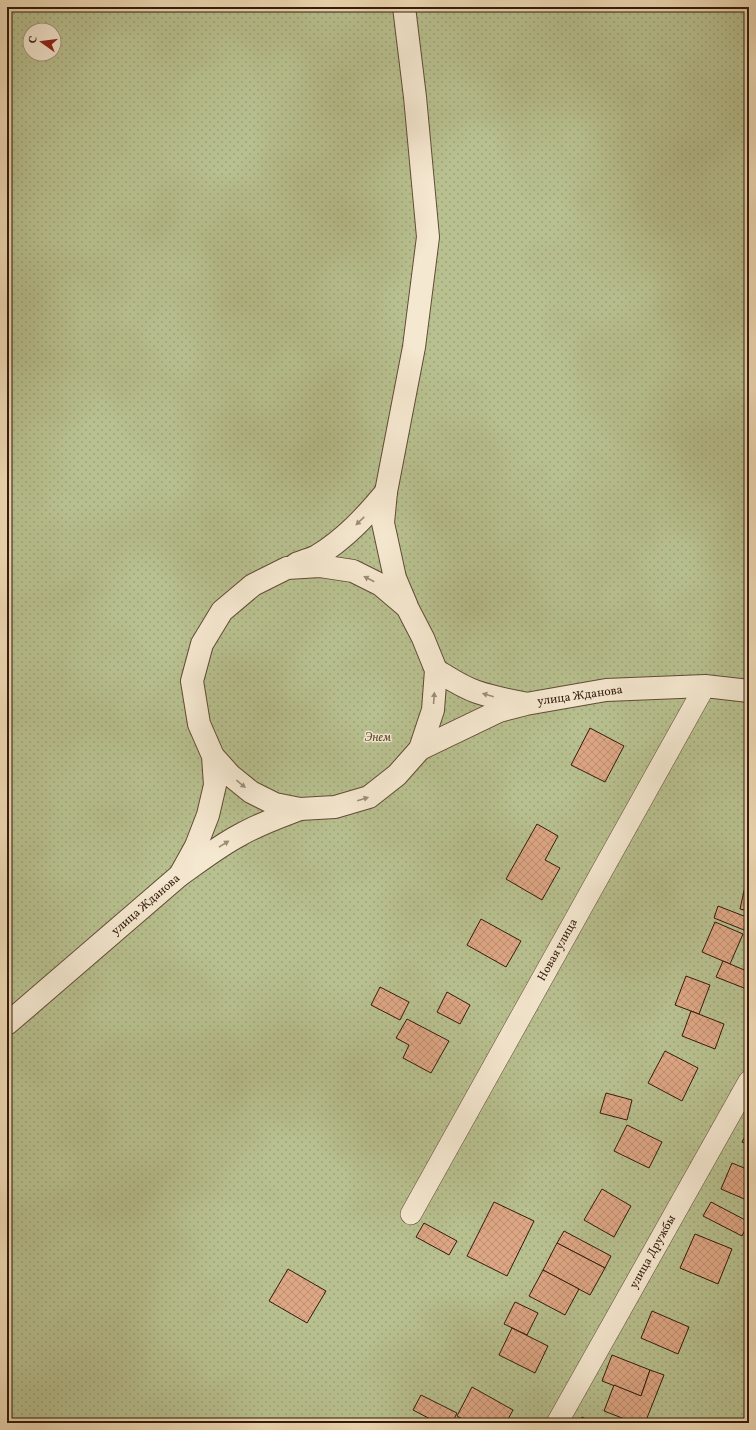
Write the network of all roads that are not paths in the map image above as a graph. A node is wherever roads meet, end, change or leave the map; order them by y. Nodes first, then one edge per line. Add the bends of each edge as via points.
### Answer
1 (404, 7) edge
2 (386, 492) junction
3 (287, 568) junction
4 (407, 607) junction
5 (436, 670) junction
6 (706, 686) junction
7 (749, 691) edge
8 (526, 704) junction
9 (420, 749) junction
10 (213, 756) junction
11 (300, 809) junction
12 (180, 875) junction
13 (7, 1024) edge
14 (749, 1081) edge
15 (411, 1214) dead end
16 (557, 1423) edge

1 - 2 street via 428,237 414,347
2 -> 3 street via 343,538 316,556
2 - 4 street via 384,523 395,578
4 -> 3 street, улица Жданова via 381,585 352,571 320,566
3 - 10 street, улица Жданова via 253,585 222,611 202,644 192,681 199,724
4 - 5 street, улица Жданова
8 -> 5 street via 476,692
9 -> 5 street, улица Жданова via 433,710
6 - 7 street, улица Жданова
6 - 8 street, улица Жданова via 606,690
6 - 15 street, Новая улица
8 - 9 street, улица Жданова via 499,711
11 -> 9 street, улица Жданова via 335,807 369,797 397,775
10 -> 11 street, улица Жданова via 230,775 251,792 275,804
10 - 12 street via 215,786 208,815 196,846
12 -> 11 street, улица Жданова via 239,835 269,820
12 - 13 street, улица Жданова
14 - 16 street, улица Дружбы

